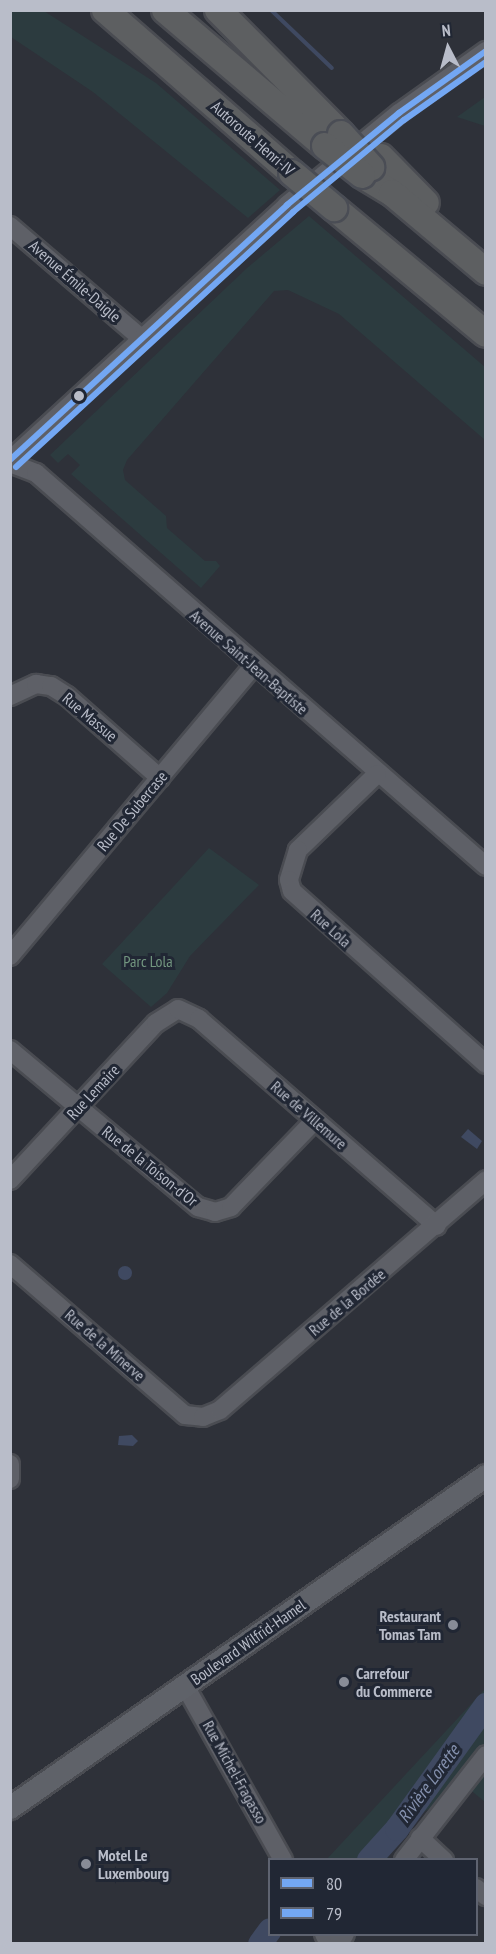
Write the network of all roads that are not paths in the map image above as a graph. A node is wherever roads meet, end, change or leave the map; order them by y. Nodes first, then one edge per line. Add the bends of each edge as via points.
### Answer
1 (105, 10) edge
2 (165, 10) edge
3 (218, 10) edge
4 (234, 10) edge
5 (486, 51) edge
6 (339, 136) junction
7 (371, 166) junction
8 (10, 225) edge
9 (486, 262) edge
10 (486, 272) edge
11 (486, 334) edge
12 (140, 337) junction
13 (10, 461) edge
14 (253, 666) junction
15 (10, 696) edge
16 (377, 774) junction
17 (160, 778) junction
18 (486, 866) edge
19 (10, 956) edge
20 (178, 1010) joint
21 (10, 1050) edge
22 (486, 1064) edge
23 (78, 1108) junction
24 (315, 1120) junction
25 (10, 1180) edge
26 (486, 1180) edge
27 (437, 1226) junction
28 (10, 1264) edge
29 (203, 1417) joint
30 (10, 1464) edge
31 (486, 1476) edge
32 (10, 1479) edge
33 (184, 1686) junction
34 (486, 1755) edge
35 (10, 1808) edge
36 (420, 1838) junction
37 (282, 1858) edge
38 (405, 1858) edge
39 (442, 1858) edge

1 - 11 highway, Autoroute Henri-IV, bridge via 292,173
2 - 6 highway
3 - 6 highway
4 - 6 highway
5 - 12 street via 399,113 287,205
6 - 7 highway
7 - 9 highway
7 - 10 highway via 392,193
8 - 12 street, Avenue Émile-Daigle
12 - 13 street
13 - 14 street, Avenue Saint-Jean-Baptiste via 36,474
14 - 16 street, Avenue Saint-Jean-Baptiste
14 - 17 street, Rue De Subercase
15 - 17 street, Rue Massue via 36,684 51,686
16 - 18 street, Avenue Saint-Jean-Baptiste
16 - 22 street, Rue Lola via 298,850 289,880 292,891
17 - 19 street, Rue De Subercase
20 - 23 street, Rue Lemaire via 156,1023
20 - 24 street, Rue de Villemure via 199,1019
21 - 23 street, Rue de la Toison-d'Or
23 - 24 street, Rue de la Toison-d'Or via 198,1207 215,1212 231,1207
23 - 25 street, Rue Lemaire
24 - 27 street, Rue de Villemure
26 - 27 street, Rue de la Bordée
27 - 29 street, Rue de la Bordée via 220,1410
28 - 29 street, Rue de la Minerve via 185,1415
30 - 32 street
31 - 33 main road, Boulevard Wilfrid-Hamel
33 - 35 main road, Boulevard Wilfrid-Hamel
33 - 37 street, Rue Michel-Fragasso
34 - 36 street
36 - 38 street
36 - 39 street

